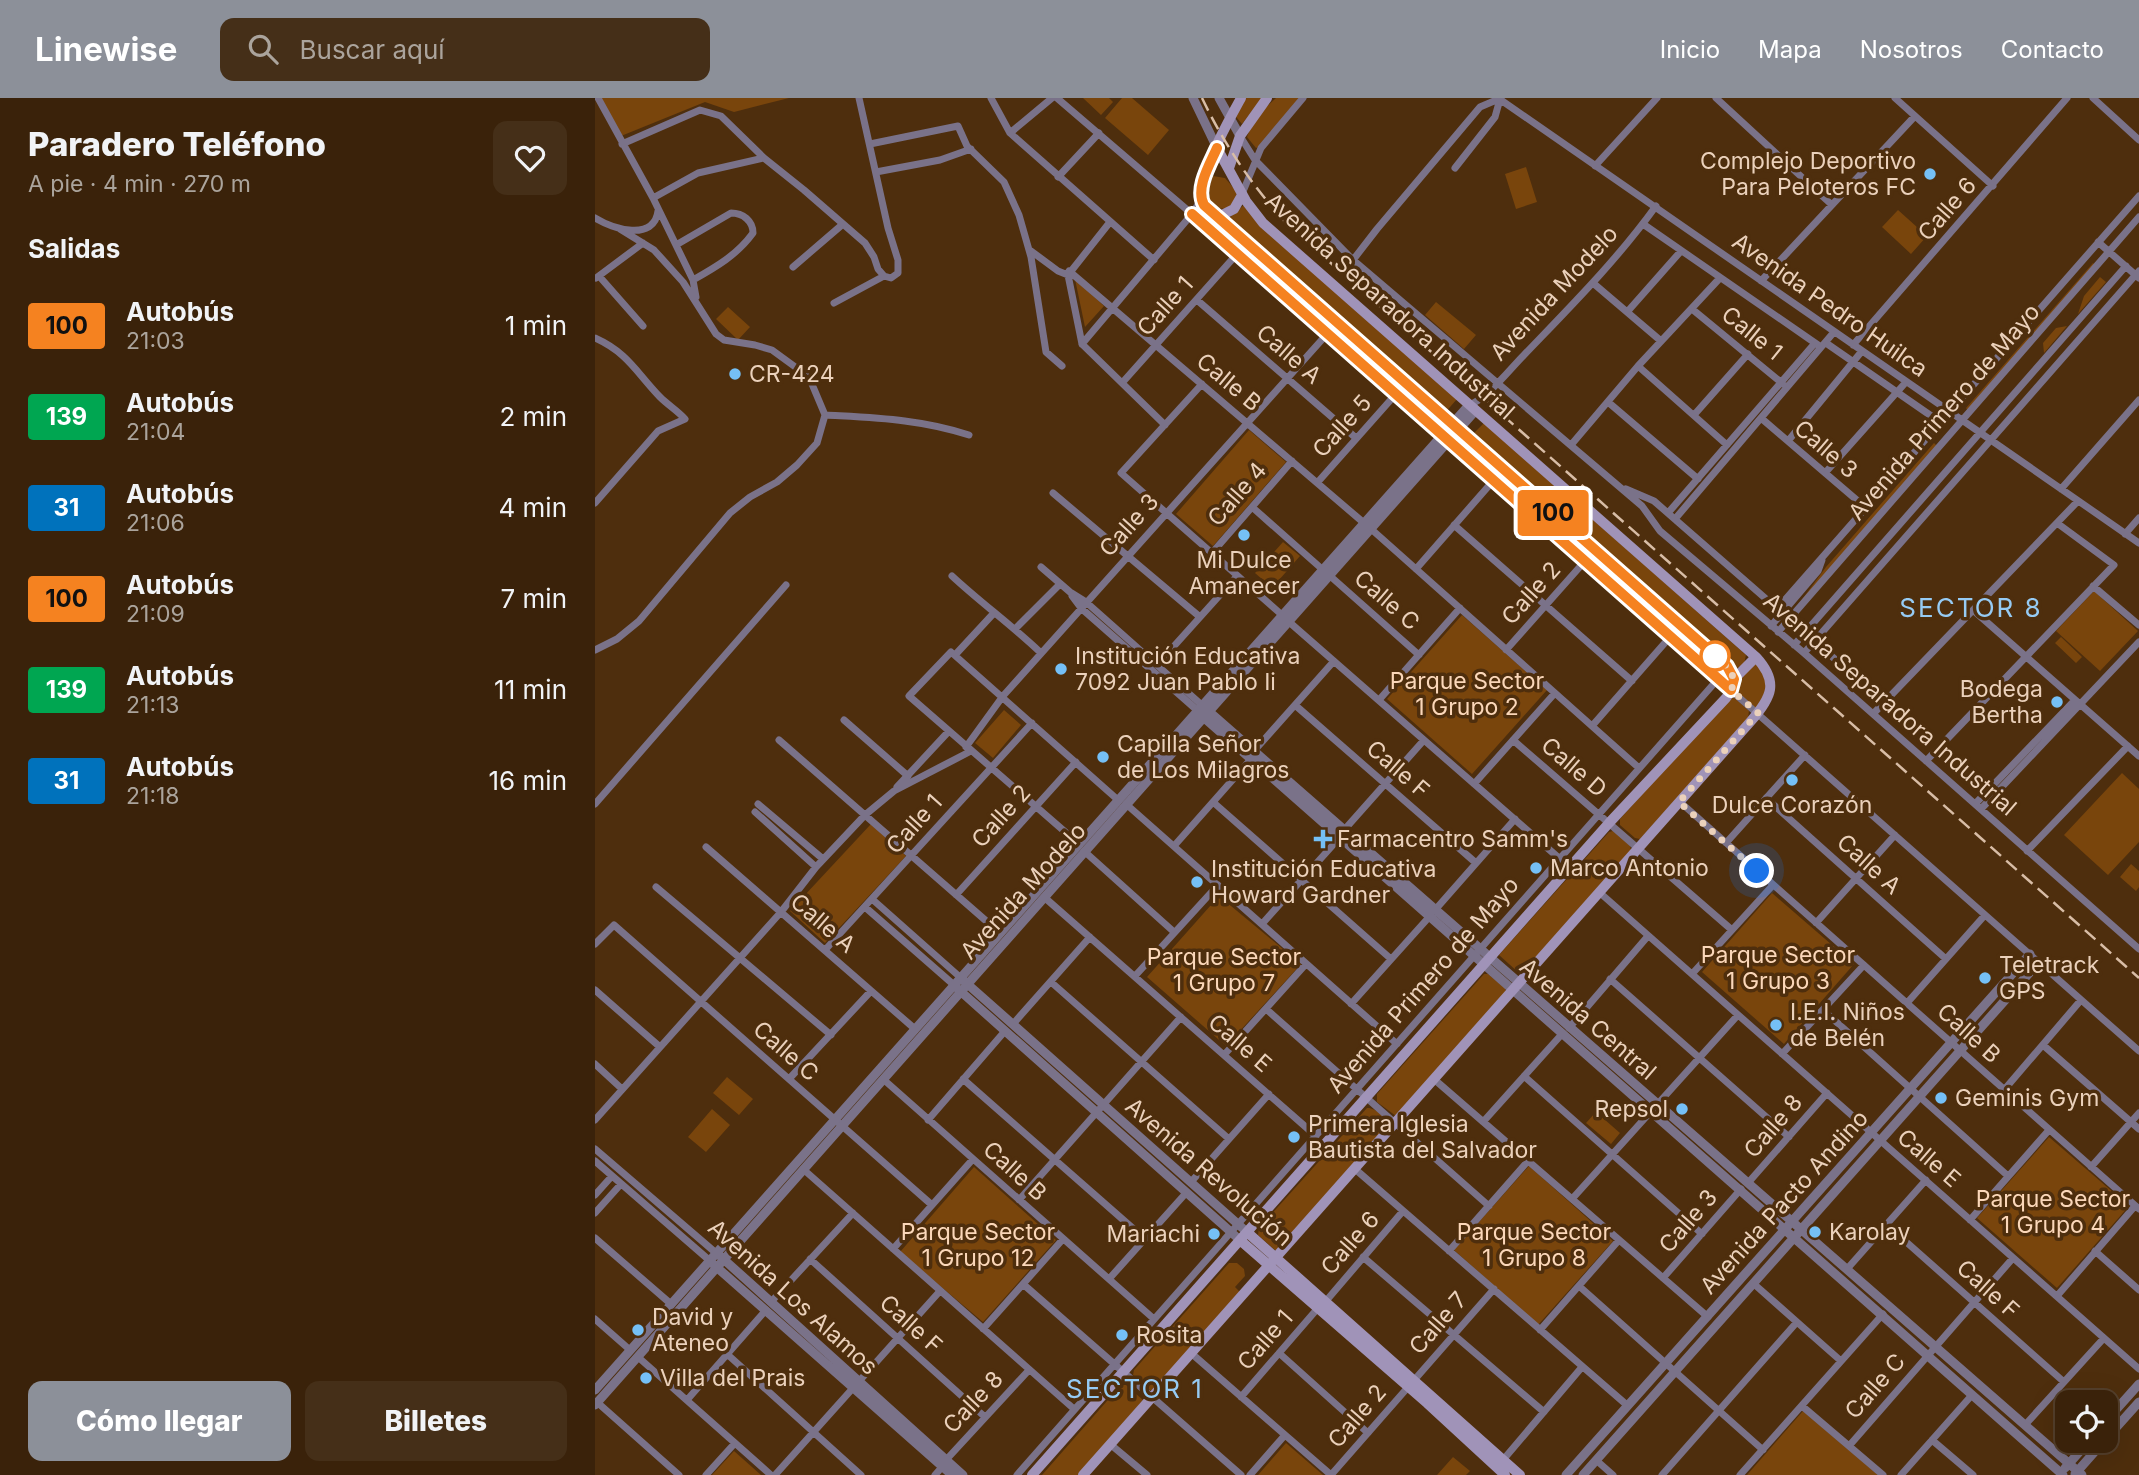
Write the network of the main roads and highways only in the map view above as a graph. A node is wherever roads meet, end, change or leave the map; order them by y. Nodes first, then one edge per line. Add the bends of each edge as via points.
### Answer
1 (1241, 98) edge
2 (1267, 98) edge
3 (1217, 148) junction
4 (1229, 169) junction
5 (1206, 173) junction
6 (1235, 181) junction
7 (1242, 195) junction
8 (1217, 218) junction
9 (1756, 657) junction
10 (1734, 679) junction
11 (1245, 1237) junction
12 (1272, 1261) junction
13 (1412, 1383) junction
14 (1033, 1475) edge
15 (1083, 1475) edge
16 (1505, 1475) edge
17 (1521, 1475) edge

1 - 3 main road
2 - 4 main road via 1241,136
3 - 4 main road, Avenida Separadora Industrial
3 - 5 main road
4 - 6 main road, Avenida Separadora Industrial
5 - 6 main road via 1221,172
5 - 8 main road, Avenida Separadora Industrial via 1201,200
6 - 7 main road, Avenida Separadora Industrial
7 - 8 main road via 1234,209
7 - 9 main road, Avenida Separadora Industrial via 1263,223
8 - 10 main road, Avenida Separadora Industrial via 1727,666
9 - 10 main road
9 - 12 main road, Avenida Separadora Industrial via 1769,673 1771,687 1758,713
10 - 11 main road, Avenida Primero de Mayo via 1731,690
11 - 12 main road, Avenida Revolución
11 - 14 main road, Avenida Primero de Mayo
12 - 13 main road, Avenida Revolución
12 - 15 main road
13 - 16 main road, Avenida Revolución
13 - 17 main road, Avenida Revolución

